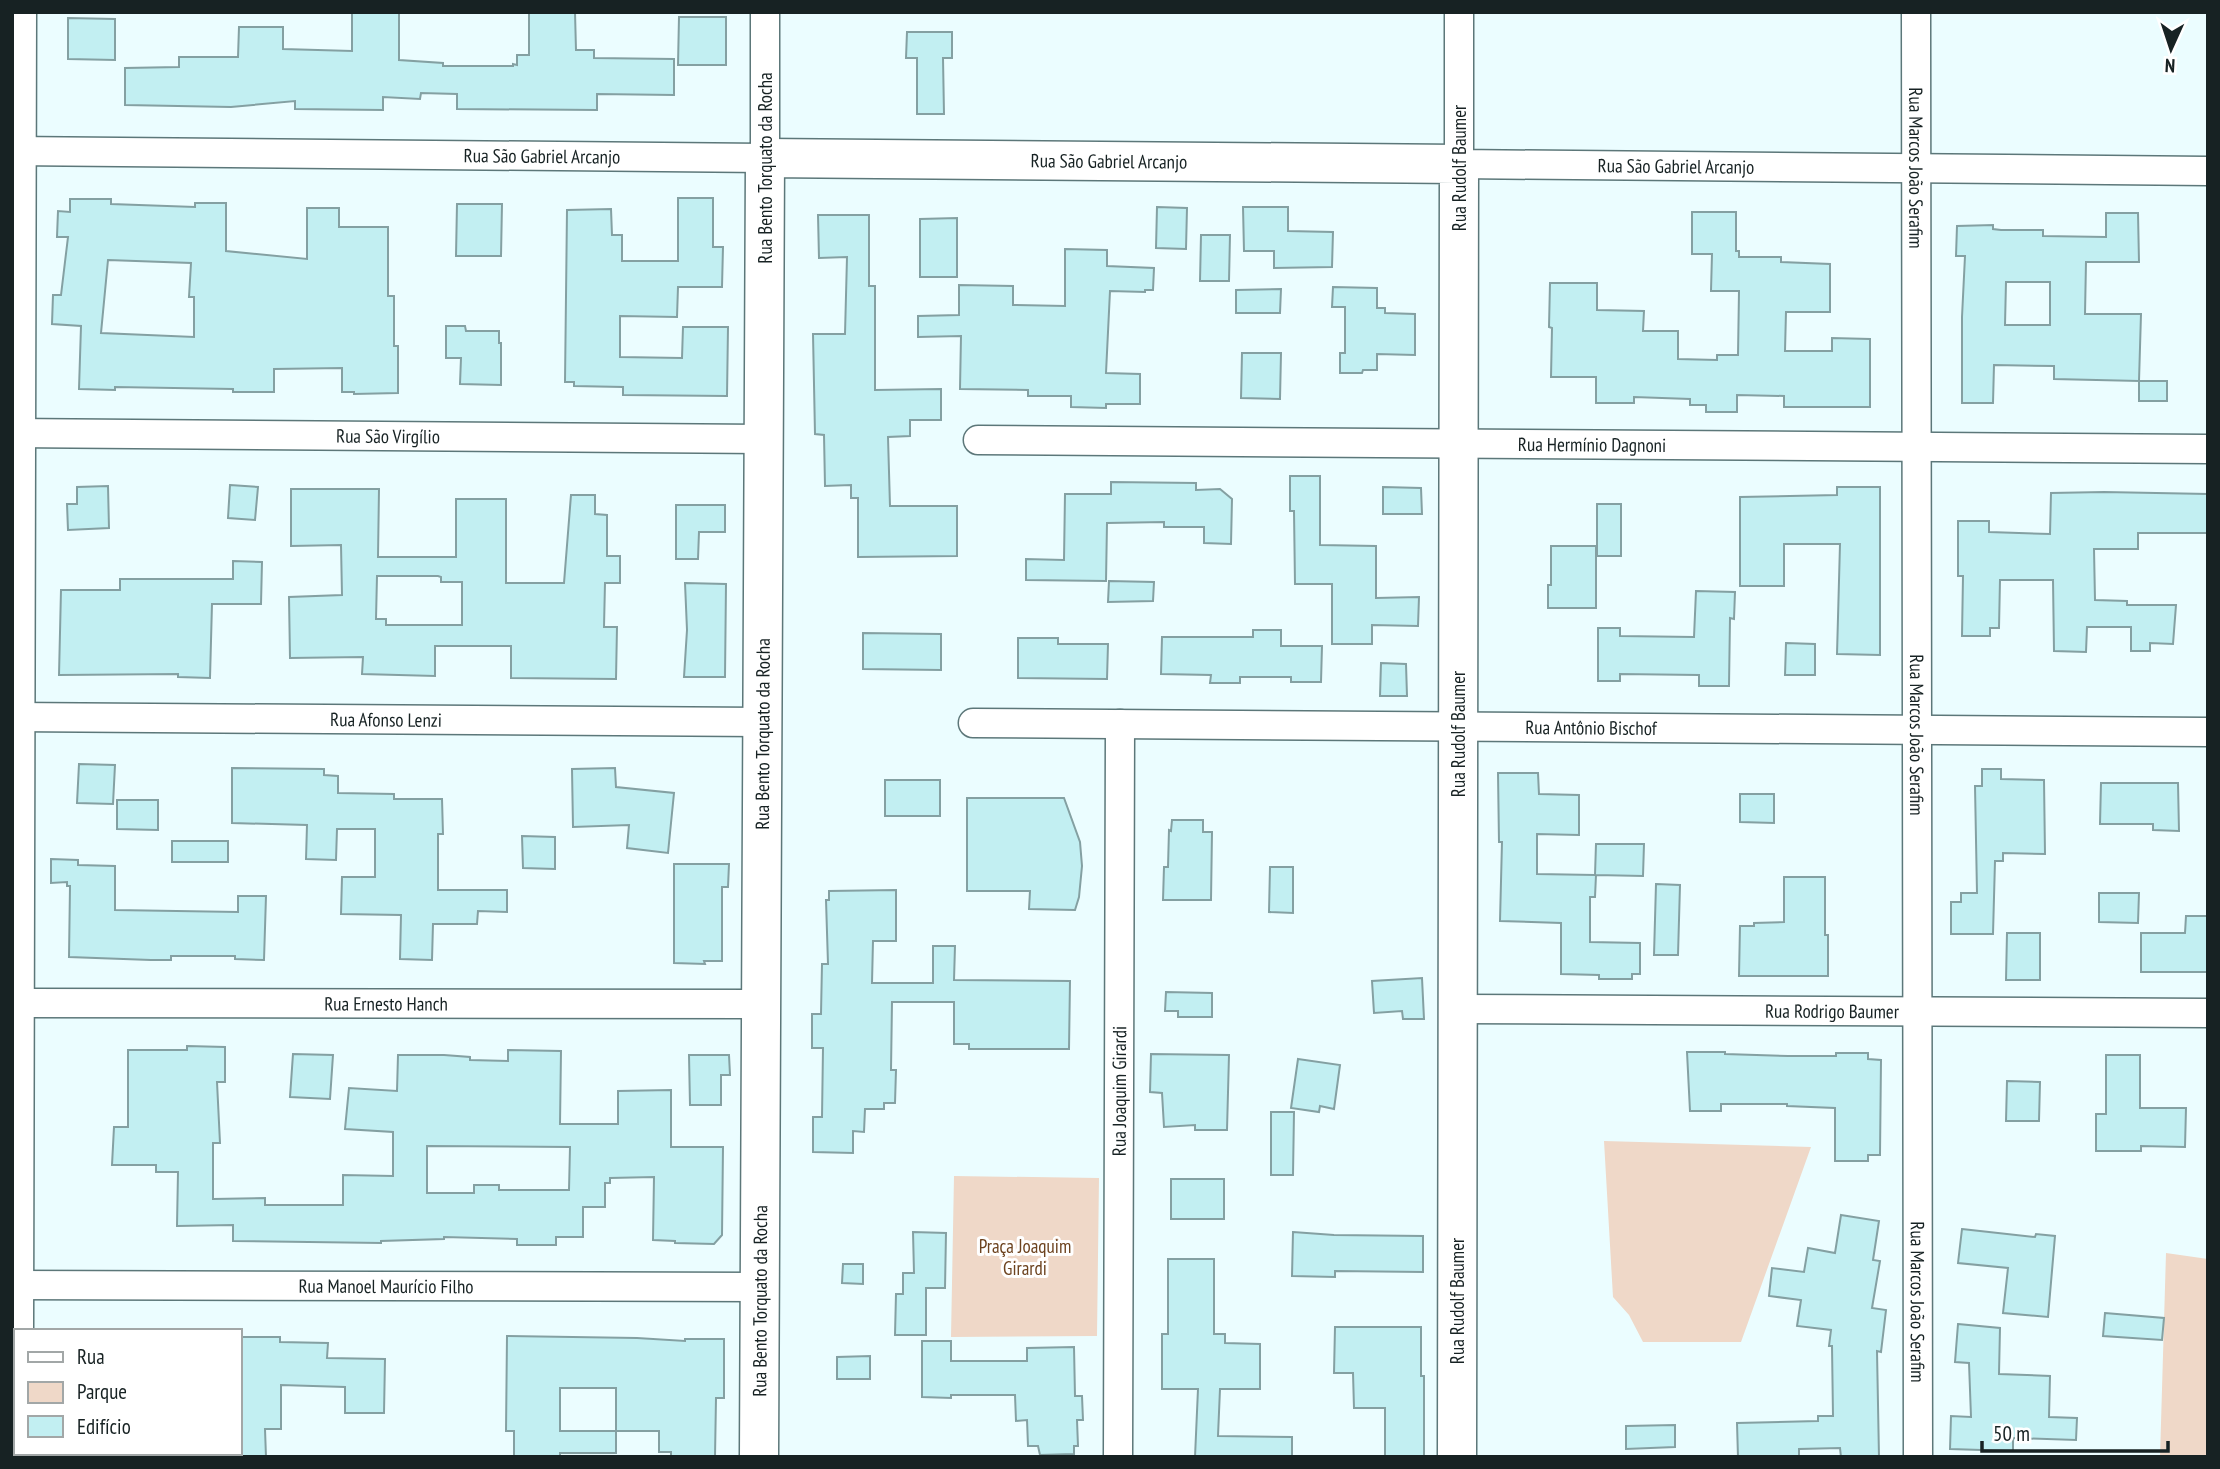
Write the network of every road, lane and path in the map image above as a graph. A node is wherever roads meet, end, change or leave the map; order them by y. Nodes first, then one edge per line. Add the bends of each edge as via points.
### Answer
1 (22, 12) edge
2 (765, 12) edge
3 (1459, 12) edge
4 (1916, 12) edge
5 (17, 151) edge
6 (765, 158) junction
7 (1459, 164) junction
8 (1915, 168) junction
9 (2208, 171) edge
10 (17, 433) edge
11 (764, 439) junction
12 (978, 440) dead end
13 (1458, 444) junction
14 (1916, 447) junction
15 (2208, 449) edge
16 (16, 717) edge
17 (762, 722) junction
18 (972, 723) dead end
19 (1120, 724) junction
20 (1458, 727) junction
21 (1917, 730) junction
22 (2208, 732) edge
23 (16, 1003) edge
24 (761, 1004) junction
25 (1458, 1009) junction
26 (1917, 1012) junction
27 (2208, 1013) edge
28 (16, 1285) edge
29 (760, 1287) junction
30 (19, 1329) edge
31 (759, 1457) edge
32 (1118, 1457) edge
33 (1457, 1457) edge
34 (1918, 1457) edge

1 - 5 street
2 - 6 street, Rua Bento Torquato da Rocha
3 - 7 street, Rua Rudolf Baumer
4 - 8 street, Rua Marcos João Serafim
5 - 6 street, Rua São Gabriel Arcanjo
5 - 10 street
6 - 7 street, Rua São Gabriel Arcanjo
6 - 11 street, Rua Bento Torquato da Rocha
7 - 8 street, Rua São Gabriel Arcanjo
7 - 13 street, Rua Rudolf Baumer
8 - 9 street, Rua São Gabriel Arcanjo
8 - 14 street, Rua Marcos João Serafim
10 - 11 street, Rua São Virgílio
10 - 16 street
11 - 17 street, Rua Bento Torquato da Rocha
12 - 13 street, Rua Hermínio Dagnoni
13 - 14 street, Rua Hermínio Dagnoni
13 - 20 street, Rua Rudolf Baumer
14 - 15 street, Rua Hermínio Dagnoni
14 - 21 street, Rua Marcos João Serafim
16 - 17 street, Rua Afonso Lenzi
16 - 23 street
17 - 24 street, Rua Bento Torquato da Rocha
18 - 19 street, Rua Antônio Bischof
19 - 20 street, Rua Antônio Bischof
19 - 32 street, Rua Joaquim Girardi
20 - 21 street, Rua Antônio Bischof
20 - 25 street, Rua Rudolf Baumer
21 - 22 street, Rua Antônio Bischof
21 - 26 street, Rua Marcos João Serafim
23 - 24 street, Rua Ernesto Hanch
23 - 28 street
24 - 29 street, Rua Bento Torquato da Rocha
25 - 26 street, Rua Rodrigo Baumer
25 - 33 street, Rua Rudolf Baumer
26 - 27 street, Rua Rodrigo Baumer
26 - 34 street, Rua Marcos João Serafim
28 - 29 street, Rua Manoel Maurício Filho
28 - 30 street
29 - 31 street, Rua Bento Torquato da Rocha

